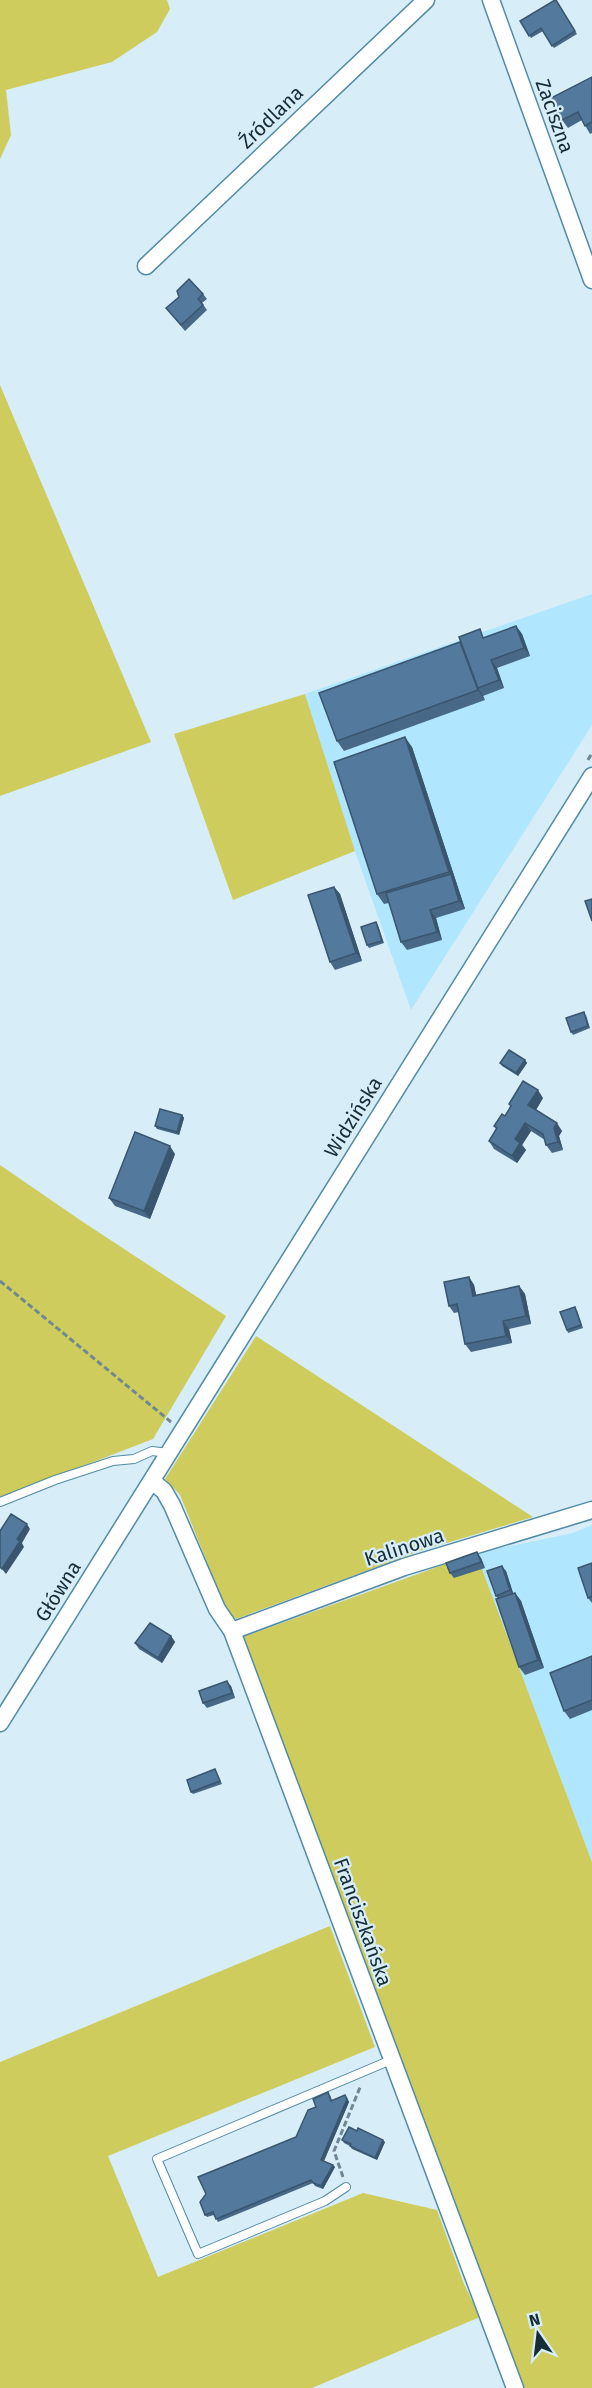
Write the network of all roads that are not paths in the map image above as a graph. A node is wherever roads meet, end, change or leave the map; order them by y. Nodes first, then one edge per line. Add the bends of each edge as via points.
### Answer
1 (426, 0) edge
2 (490, 0) edge
3 (146, 266) dead end
4 (592, 280) edge
5 (592, 776) edge
6 (168, 1453) junction
7 (152, 1481) junction
8 (0, 1502) edge
9 (592, 1510) edge
10 (232, 1631) junction
11 (0, 1723) edge
12 (391, 2060) junction
13 (346, 2187) road end
14 (515, 2388) edge

1 - 3 street, Źródlana
2 - 4 street, Zaciszna
5 - 6 street, Widzińska
6 - 7 street, Widzińska
6 - 8 lane via 152,1451 134,1459 113,1461
7 - 10 street, Franciszkańska via 172,1505 217,1609
7 - 11 street, Główna
9 - 10 street, Kalinowa via 404,1567
10 - 12 street, Franciszkańska
12 - 13 lane via 157,2159 198,2254 325,2201
12 - 14 street, Franciszkańska

